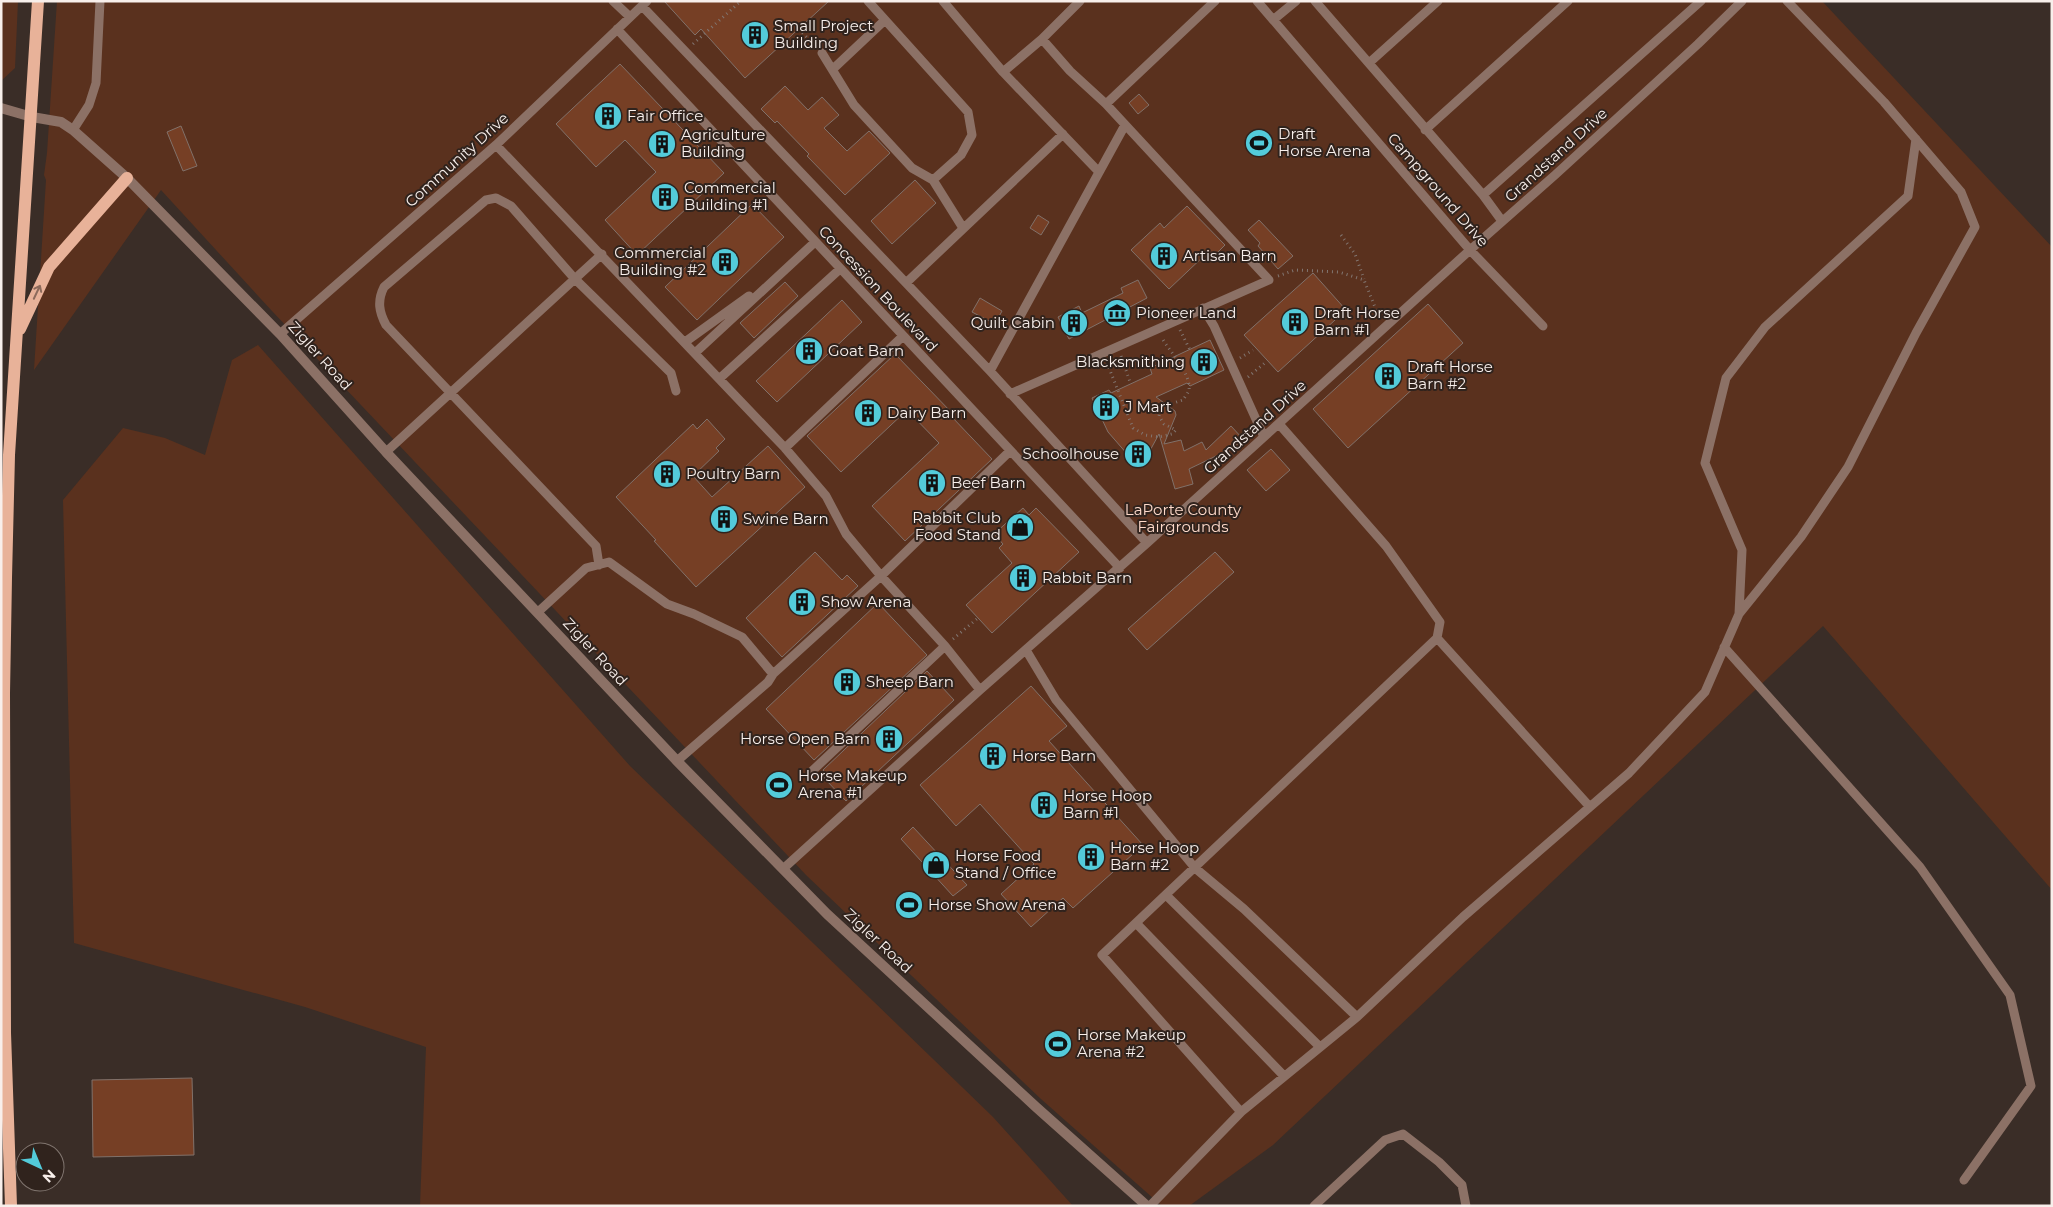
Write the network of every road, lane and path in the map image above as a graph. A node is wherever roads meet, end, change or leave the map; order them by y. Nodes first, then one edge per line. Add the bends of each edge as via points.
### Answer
1 (38, 1) edge
2 (100, 1) edge
3 (613, 1) edge
4 (741, 1) edge
5 (868, 1) edge
6 (943, 1) edge
7 (1080, 1) edge
8 (1215, 1) edge
9 (1257, 1) edge
10 (1296, 1) edge
11 (1315, 1) edge
12 (1438, 1) edge
13 (1568, 1) edge
14 (1701, 1) edge
15 (1742, 1) edge
16 (1787, 1) edge
17 (645, 4) edge
18 (630, 17) junction
19 (885, 20) junction
20 (1273, 20) junction
21 (616, 29) junction
22 (799, 29) dead end
23 (1042, 39) junction
24 (685, 51) junction
25 (822, 53) joint
26 (1368, 64) junction
27 (833, 69) junction
28 (1003, 72) junction
29 (1106, 104) junction
30 (1, 108) edge
31 (32, 117) junction
32 (1124, 125) junction
33 (73, 130) junction
34 (1425, 130) junction
35 (1063, 134) junction
36 (1916, 139) junction
37 (496, 145) junction
38 (1098, 170) junction
39 (127, 178) junction
40 (933, 180) junction
41 (1483, 195) junction
42 (1502, 221) junction
43 (963, 228) junction
44 (1341, 235) dead end
45 (815, 242) junction
46 (1470, 250) junction
47 (602, 254) junction
48 (840, 269) junction
49 (778, 276) junction
50 (574, 278) junction
51 (1269, 280) junction
52 (1364, 280) junction
53 (906, 283) junction
54 (1204, 308) junction
55 (1175, 321) junction
56 (1543, 326) dead end
57 (1157, 329) junction
58 (1383, 330) junction
59 (280, 334) junction
60 (16, 336) junction
61 (903, 336) junction
62 (685, 342) junction
63 (1117, 346) junction
64 (1190, 350) dead end
65 (1102, 352) junction
66 (695, 353) junction
67 (1266, 362) dead end
68 (990, 371) junction
69 (719, 379) junction
70 (1130, 382) dead end
71 (1240, 384) junction
72 (676, 391) dead end
73 (450, 393) junction
74 (1010, 394) junction
75 (1279, 424) junction
76 (1264, 437) junction
77 (785, 448) junction
78 (1010, 451) junction
79 (386, 452) junction
80 (1147, 543) junction
81 (599, 565) junction
82 (1120, 568) junction
83 (880, 576) junction
84 (538, 612) junction
85 (1739, 614) junction
86 (978, 618) dead end
87 (1437, 638) junction
88 (945, 646) junction
89 (1724, 647) junction
90 (1026, 650) junction
91 (773, 674) junction
92 (980, 690) junction
93 (3, 695) edge
94 (677, 761) junction
95 (811, 772) dead end
96 (1590, 807) junction
97 (784, 868) junction
98 (1195, 868) junction
99 (1166, 895) junction
100 (1136, 923) junction
101 (1357, 1017) junction
102 (1320, 1047) junction
103 (1284, 1076) junction
104 (1241, 1112) junction
105 (1964, 1180) dead end
106 (11, 1206) edge
107 (1148, 1206) edge
108 (1314, 1206) edge
109 (1466, 1206) edge

1 - 31 main road
2 - 33 lane via 96,83
3 - 18 lane
4 - 24 path
5 - 19 lane
6 - 28 lane
7 - 23 lane
8 - 29 lane
9 - 20 lane, Campground Drive
10 - 20 lane
11 - 26 lane
12 - 26 lane
13 - 34 lane
14 - 41 lane
15 - 42 lane, Grandstand Drive
16 - 36 lane
17 - 18 lane, Community Drive
17 - 24 lane
18 - 21 lane, Community Drive
19 - 27 lane
19 - 40 lane via 968,112 972,135 961,155
20 - 46 lane, Campground Drive
21 - 37 lane, Community Drive
21 - 45 lane, Concession Boulevard
22 - 25 path
23 - 28 lane
23 - 29 lane
24 - 53 lane
25 - 27 lane
26 - 34 lane
27 - 40 lane via 854,105 912,168
28 - 35 lane
29 - 32 lane
30 - 31 street, Zigler Road
31 - 33 street, Zigler Road via 61,122
31 - 60 main road
32 - 38 lane
32 - 51 lane
33 - 39 street, Zigler Road
34 - 41 lane
35 - 38 lane
35 - 43 lane
36 - 85 lane via 1908,196 1765,327 1726,378 1705,463 1742,550
36 - 85 lane via 1961,192 1975,227 1916,332 1848,467 1801,537
37 - 47 lane
37 - 59 lane, Community Drive
38 - 68 lane
39 - 59 street, Zigler Road
60 -> 39 main road via 48,267
40 - 43 lane
41 - 42 lane
42 - 46 lane, Grandstand Drive
43 - 53 lane
44 - 52 path via 1355,254
45 - 48 lane, Concession Boulevard
45 - 49 lane
46 - 56 lane, Campground Drive
46 - 58 lane, Grandstand Drive
47 - 50 lane
47 - 62 lane
48 - 61 lane, Concession Boulevard
48 - 69 lane
49 - 62 lane
49 - 66 lane
50 - 72 lane via 671,373
50 - 73 lane
50 - 73 lane via 511,206 496,198 486,200 384,287 379,303 386,325
51 - 52 path via 1295,270 1339,272
51 - 54 lane
52 - 58 path
53 - 68 lane
54 - 55 lane
54 - 71 lane
55 - 57 lane
55 - 64 path
57 - 63 lane
57 - 65 path via 1186,371 1189,390 1183,400 1161,408 1159,416 1164,424 1176,430 1172,434 1159,437 1145,435 1133,428
58 - 75 lane, Grandstand Drive
59 - 79 street, Zigler Road
60 - 93 main road via 9,455
61 - 77 lane
61 - 78 lane, Concession Boulevard
62 - 66 lane
63 - 65 lane
63 - 70 path
65 - 74 lane
66 - 69 lane
67 - 71 path
68 - 74 lane
69 - 77 lane
71 - 76 lane
73 - 79 lane
73 - 81 lane via 596,546
74 - 80 lane
75 - 76 lane, Grandstand Drive
75 - 87 lane via 1386,546 1440,622
76 - 80 lane, Grandstand Drive
77 - 83 lane via 826,496 846,534
78 - 82 lane, Concession Boulevard
78 - 83 lane
79 - 84 street, Zigler Road
80 - 82 lane, Grandstand Drive
81 - 84 lane via 586,568
81 - 91 lane via 609,562 667,604 742,637
82 - 90 lane, Grandstand Drive
83 - 88 lane
83 - 91 lane
84 - 94 street, Zigler Road
85 - 89 lane
86 - 88 path
87 - 96 lane
87 - 98 lane
88 - 92 lane
88 - 95 lane
89 - 96 lane via 1705,692 1629,773
89 - 105 lane via 1920,867 2010,995 2031,1086
90 - 92 lane, Grandstand Drive
90 - 98 lane via 1056,700
91 - 94 lane via 768,682
92 - 97 lane, Grandstand Drive
93 - 106 main road via 5,1033
94 - 97 street, Zigler Road
96 - 101 lane via 1463,918
97 - 107 street, Zigler Road via 834,921 1036,1108
98 - 99 lane
98 - 101 lane via 1244,909
99 - 100 lane
99 - 102 lane
100 - 103 lane
100 - 104 lane via 1102,954
101 - 102 lane
102 - 103 lane
103 - 104 lane
104 - 107 lane
108 - 109 lane via 1385,1140 1403,1134 1462,1185

